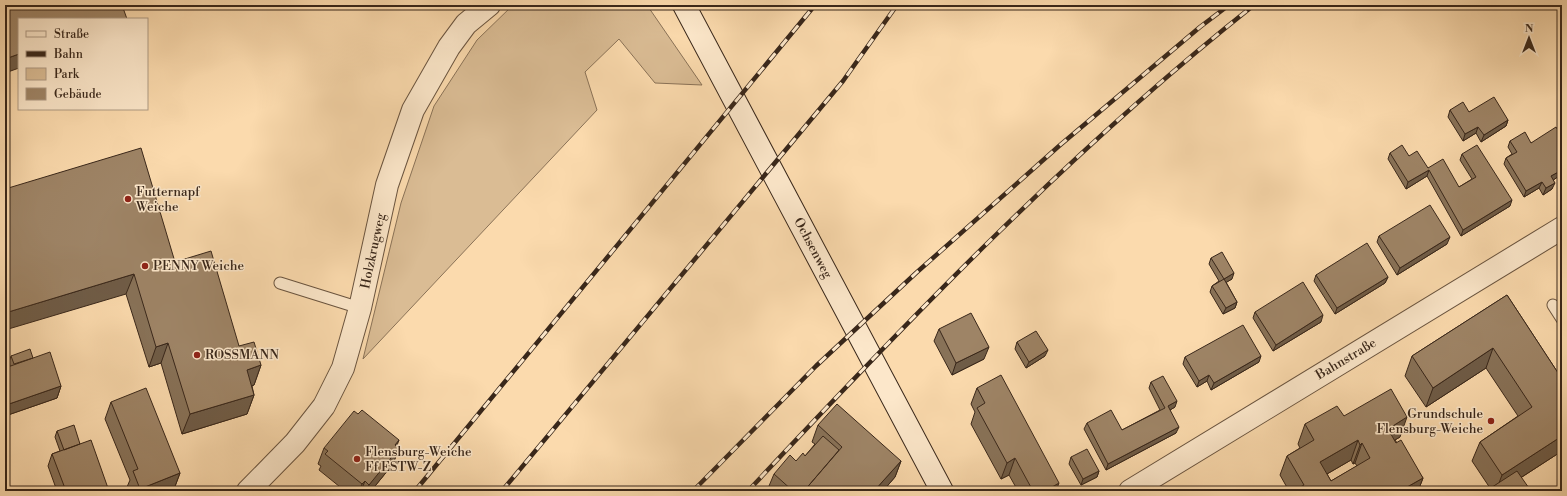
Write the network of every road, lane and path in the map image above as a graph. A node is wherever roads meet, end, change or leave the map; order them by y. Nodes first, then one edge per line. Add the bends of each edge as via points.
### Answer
1 (489, 5) edge
2 (684, 5) edge
3 (1562, 228) edge
4 (280, 283) dead end
5 (1553, 305) dead end
6 (360, 308) junction
7 (1562, 319) edge
8 (1132, 490) edge
9 (248, 491) edge
10 (942, 491) edge

1 - 6 street, Holzkrugweg via 466,24 448,47 413,110 387,185
2 - 10 street, Ochsenweg
3 - 8 street, Bahnstraße
4 - 6 lane
5 - 7 lane
6 - 9 street, Holzkrugweg via 343,368 324,406 295,443

